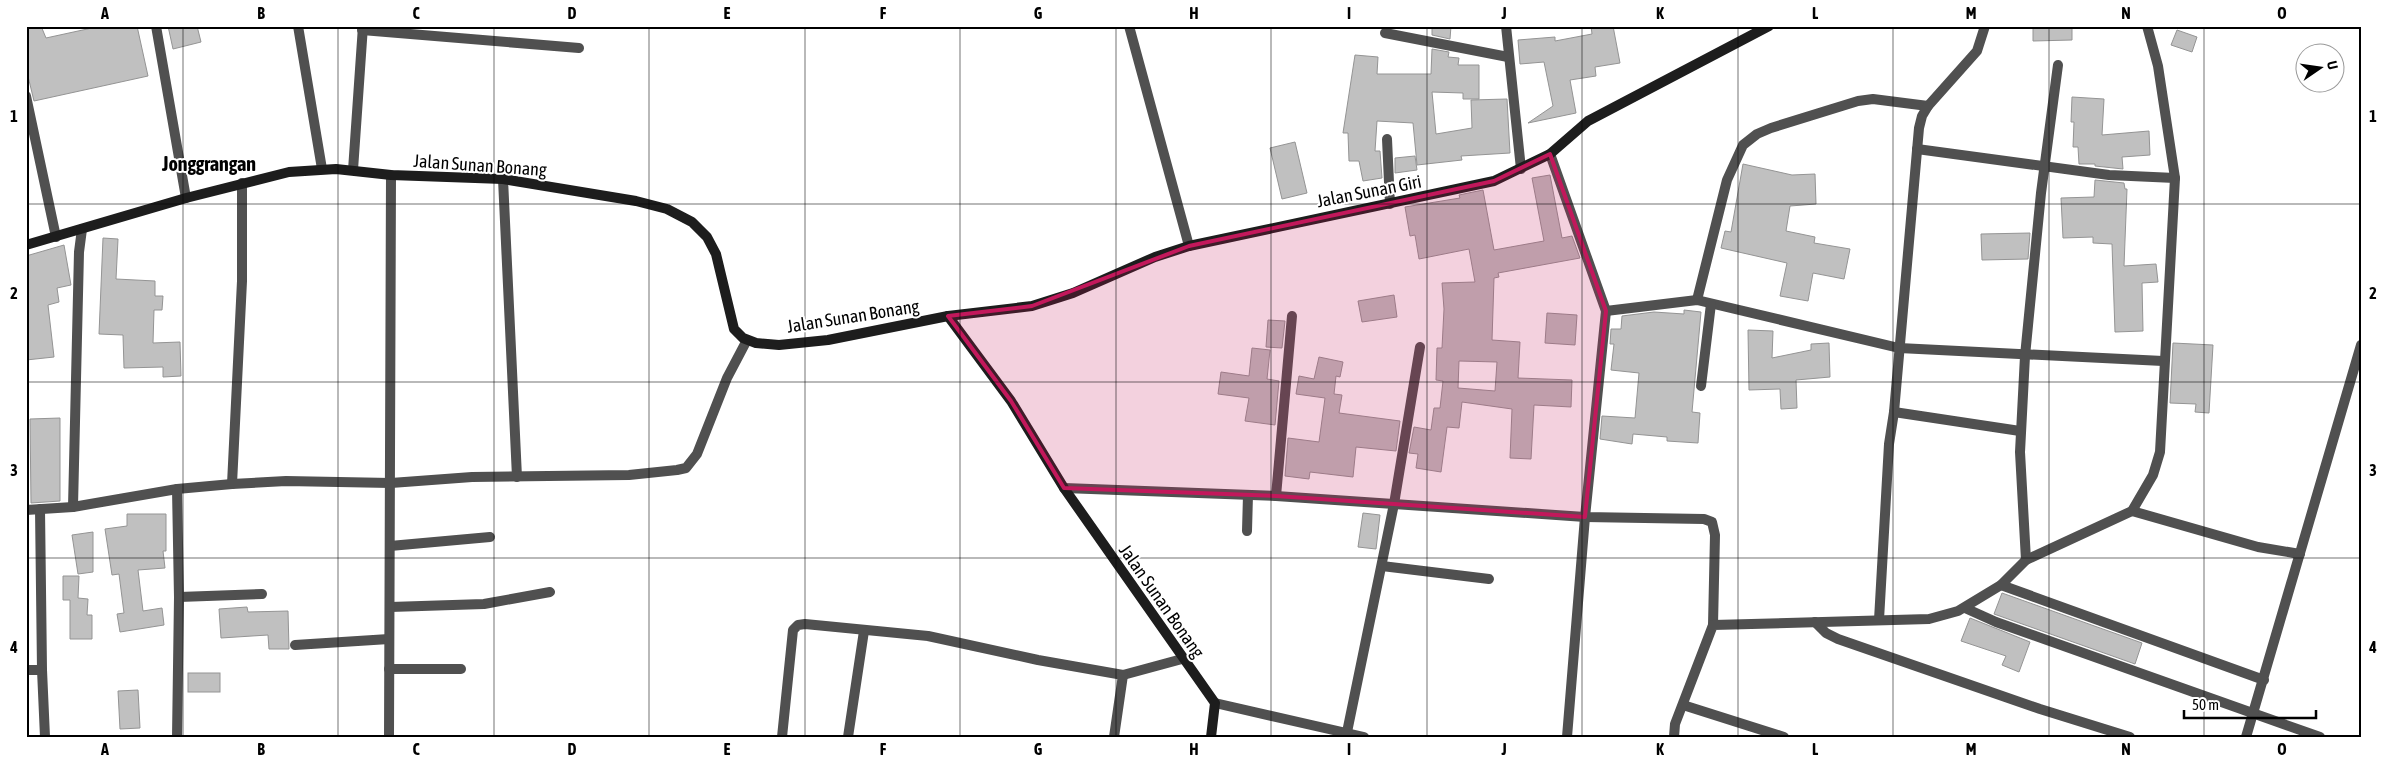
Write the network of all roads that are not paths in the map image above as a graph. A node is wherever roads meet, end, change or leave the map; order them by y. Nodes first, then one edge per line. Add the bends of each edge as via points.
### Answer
1 (156, 26) edge
2 (298, 26) edge
3 (1130, 26) edge
4 (1506, 26) edge
5 (1769, 26) edge
6 (1985, 26) edge
7 (2147, 26) edge
8 (362, 28) edge
9 (1384, 33) dead end
10 (579, 48) dead end
11 (1508, 57) junction
12 (2058, 65) dead end
13 (26, 96) edge
14 (1928, 106) junction
15 (1387, 139) dead end
16 (1917, 149) junction
17 (1550, 154) junction
18 (2044, 166) junction
19 (322, 169) junction
20 (1521, 169) junction
21 (353, 170) junction
22 (391, 175) junction
23 (2175, 178) junction
24 (502, 179) junction
25 (242, 183) junction
26 (186, 198) junction
27 (1390, 204) junction
28 (82, 230) junction
29 (56, 236) junction
30 (26, 245) edge
31 (1188, 246) junction
32 (1697, 300) junction
33 (1711, 304) junction
34 (1606, 311) junction
35 (948, 316) junction
36 (1292, 316) dead end
37 (747, 340) junction
38 (2361, 345) edge
39 (1420, 347) dead end
40 (1899, 348) junction
41 (2025, 356) junction
42 (2163, 361) junction
43 (1701, 386) dead end
44 (1894, 412) junction
45 (2020, 431) junction
46 (517, 477) junction
47 (391, 483) junction
48 (232, 484) junction
49 (1064, 488) junction
50 (177, 490) junction
51 (1248, 496) junction
52 (1276, 496) junction
53 (1394, 504) junction
54 (73, 507) junction
55 (40, 509) junction
56 (26, 510) edge
57 (2132, 511) junction
58 (1585, 517) junction
59 (1246, 531) dead end
60 (490, 538) dead end
61 (390, 546) junction
62 (2300, 554) junction
63 (2026, 560) junction
64 (1382, 566) junction
65 (1489, 579) dead end
66 (2001, 585) junction
67 (550, 592) dead end
68 (262, 594) dead end
69 (179, 597) junction
70 (390, 606) junction
71 (1965, 608) junction
72 (1879, 620) junction
73 (1815, 622) junction
74 (1713, 625) junction
75 (864, 631) junction
76 (389, 639) junction
77 (295, 645) dead end
78 (1182, 659) junction
79 (389, 668) junction
80 (461, 669) dead end
81 (26, 670) edge
82 (42, 670) junction
83 (1123, 675) junction
84 (2264, 680) junction
85 (1216, 703) junction
86 (1683, 705) junction
87 (2254, 714) junction
88 (1346, 734) edge
89 (45, 737) edge
90 (177, 737) edge
91 (389, 737) edge
92 (782, 737) edge
93 (848, 737) edge
94 (1114, 737) edge
95 (1211, 737) edge
96 (1364, 737) edge
97 (1567, 737) edge
98 (1674, 737) edge
99 (1784, 737) edge
100 (2130, 737) edge
101 (2246, 737) edge
102 (2320, 737) edge

1 - 26 street
2 - 19 street
3 - 31 street
4 - 11 street
5 - 17 street, Jalan Sunan Giri via 1588,121
6 - 14 street via 1977,51
7 - 23 street via 2158,66
8 - 10 street
8 - 21 street
9 - 11 street
11 - 20 street
12 - 18 street
13 - 29 street
14 - 16 street via 1922,116
14 - 32 street via 1880,100 1858,101 1771,128 1743,145 1727,180
15 - 27 street
16 - 18 street
16 - 40 street
17 - 20 street, Jalan Sunan Giri
17 - 34 street
18 - 23 street via 2109,175
18 - 41 street
19 - 21 street, Jalan Sunan Bonang
19 - 25 street, Jalan Sunan Bonang via 289,172
20 - 27 street, Jalan Sunan Giri via 1494,181
21 - 22 street, Jalan Sunan Bonang
22 - 24 street, Jalan Sunan Bonang
22 - 47 street
23 - 42 street
24 - 37 street, Jalan Sunan Bonang via 636,201 667,209 692,222 707,237 716,254 732,322 738,334
24 - 46 street
25 - 26 street, Jalan Sunan Bonang
25 - 48 street via 242,281
26 - 28 street, Jalan Sunan Bonang
27 - 31 street, Jalan Sunan Giri
28 - 29 street, Jalan Sunan Bonang
28 - 54 street
29 - 30 street, Jalan Sunan Bonang
31 - 35 street, Jalan Sunan Giri via 1073,293 1032,306
32 - 33 street
32 - 34 street
33 - 40 street
33 - 43 street
34 - 58 street
35 - 37 street, Jalan Sunan Bonang via 828,340 779,344
35 - 49 street, Jalan Sunan Bonang via 1011,401
36 - 52 street
37 - 46 street via 727,378 697,454 686,468 629,475
38 - 62 street
39 - 53 street
40 - 41 street
40 - 44 street
41 - 42 street
41 - 45 street
42 - 57 street via 2157,466
44 - 45 street
44 - 72 street via 1889,444
45 - 63 street
46 - 47 street
47 - 48 street
47 - 61 street
48 - 50 street
49 - 51 street
49 - 78 street, Jalan Sunan Bonang
50 - 54 street
50 - 69 street
51 - 52 street
51 - 59 street
52 - 53 street
53 - 58 street
53 - 64 street
54 - 55 street
55 - 56 street
55 - 82 street
57 - 62 street via 2258,547
57 - 63 street
58 - 74 street via 1696,517 1712,522 1715,535
58 - 97 street
60 - 61 street
61 - 70 street
62 - 84 street
63 - 66 street
64 - 65 street
64 - 88 street
66 - 71 street
66 - 84 street
67 - 70 street via 484,604
68 - 69 street
69 - 90 street
70 - 76 street
71 - 72 street via 1929,618
71 - 87 street
72 - 73 street
73 - 74 street
73 - 100 street via 1838,639
74 - 86 street
75 - 83 street via 928,636
75 - 92 street via 805,624 793,630
75 - 93 street
76 - 77 street
76 - 79 street
78 - 83 street
78 - 85 street, Jalan Sunan Bonang
79 - 80 street
79 - 91 street
81 - 82 street
82 - 89 street
83 - 94 street
84 - 87 street
85 - 88 street
85 - 95 street
86 - 98 street via 1675,724
86 - 99 street
87 - 101 street
87 - 102 street
88 - 96 street

